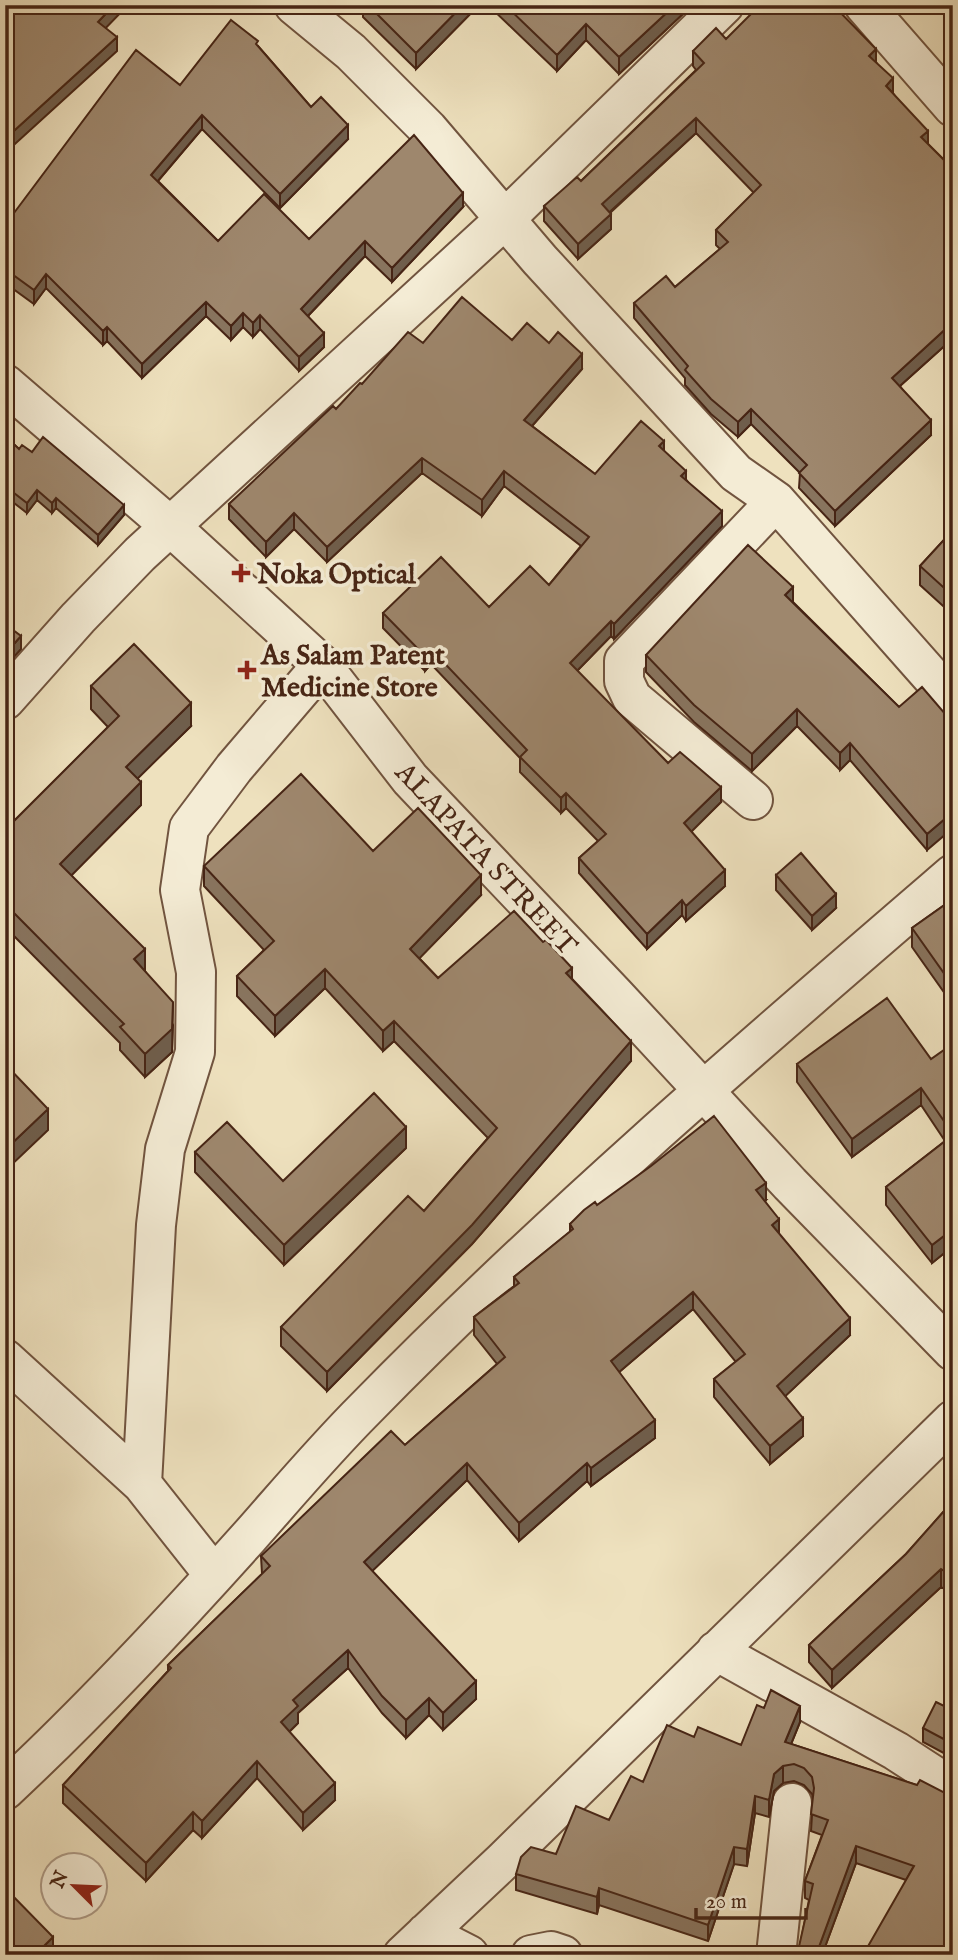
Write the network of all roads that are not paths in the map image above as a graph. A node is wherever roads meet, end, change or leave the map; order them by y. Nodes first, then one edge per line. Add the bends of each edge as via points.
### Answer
1 (293, 5) edge
2 (724, 5) edge
3 (864, 5) edge
4 (953, 107) edge
5 (504, 220) junction
6 (5, 384) edge
7 (776, 501) junction
8 (170, 526) junction
9 (321, 665) junction
10 (5, 699) edge
11 (953, 701) edge
12 (753, 800) dead end
13 (953, 874) edge
14 (701, 1090) junction
15 (953, 1350) edge
16 (5, 1359) edge
17 (953, 1420) edge
18 (142, 1483) junction
19 (214, 1575) junction
20 (716, 1651) junction
21 (953, 1788) edge
22 (5, 1790) edge
23 (792, 1803) dead end
24 (414, 1944) edge
25 (469, 1955) edge
26 (531, 1955) edge
27 (563, 1955) edge
28 (776, 1955) edge

1 - 5 street via 351,52 428,129
2 - 5 street
3 - 4 street
5 - 7 street via 736,473
5 - 8 street
6 - 8 street, ALAPATA STREET
7 - 11 street
7 - 12 street via 624,662 624,681 632,698
8 - 9 street, ALAPATA STREET
8 - 10 street
9 - 14 street, ALAPATA STREET via 410,779
9 - 18 street via 189,828 180,890 196,972 195,1052 165,1149 156,1225
13 - 14 street
14 - 15 street, ALAPATA STREET
14 - 19 street via 362,1412
16 - 18 street
17 - 20 street
18 - 19 street
19 - 22 street via 54,1745
20 - 21 street via 896,1751
20 - 24 street
23 - 28 street
24 - 25 street
26 - 27 street via 551,1951

